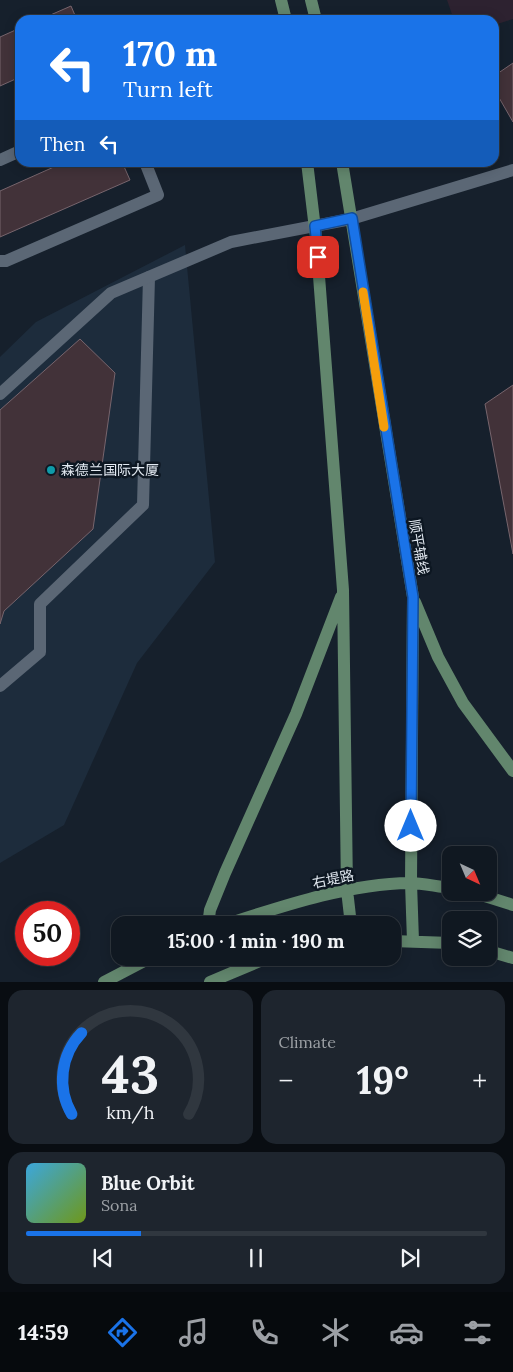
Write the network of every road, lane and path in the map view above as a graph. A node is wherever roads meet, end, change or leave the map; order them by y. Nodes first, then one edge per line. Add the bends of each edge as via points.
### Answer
1 (280, 0) edge
2 (311, 0) edge
3 (284, 15) edge
4 (315, 15) edge
5 (15, 153) edge
6 (0, 160) edge
7 (147, 167) edge
8 (308, 167) edge
9 (343, 167) edge
10 (513, 170) edge
11 (352, 218) junction
12 (315, 226) junction
13 (0, 261) edge
14 (150, 277) junction
15 (0, 394) edge
16 (343, 590) junction
17 (413, 597) junction
18 (0, 686) edge
19 (513, 771) edge
20 (410, 883) junction
21 (442, 887) edge
22 (346, 890) junction
23 (498, 900) edge
24 (513, 905) edge
25 (209, 916) edge
26 (252, 916) edge
27 (350, 916) edge
28 (401, 941) edge
29 (413, 941) junction
30 (442, 943) edge
31 (497, 953) edge
32 (513, 958) edge
33 (135, 966) edge
34 (248, 966) edge
35 (104, 982) edge
36 (210, 982) edge

1 - 3 main road
2 - 4 main road
5 - 6 street
7 - 13 street via 158,196
8 - 12 main road
9 - 11 main road, 顺平辅线
10 - 11 street
11 - 12 street
11 - 17 main road, 顺平辅线
12 - 14 street via 231,242
12 - 16 main road
14 - 15 street via 111,293
14 - 18 street via 143,504 40,604 40,652
16 - 22 main road
16 - 25 main road via 296,714 224,873
17 - 19 main road via 438,658 463,703
17 - 20 main road, 顺平辅线
20 - 21 main road, 右堤路
20 - 22 main road, 右堤路
20 - 29 main road, 顺平辅线
22 - 26 main road, 右堤路
22 - 27 main road
23 - 24 main road
28 - 29 main road
29 - 30 main road
31 - 32 main road
33 - 35 main road
34 - 36 main road

